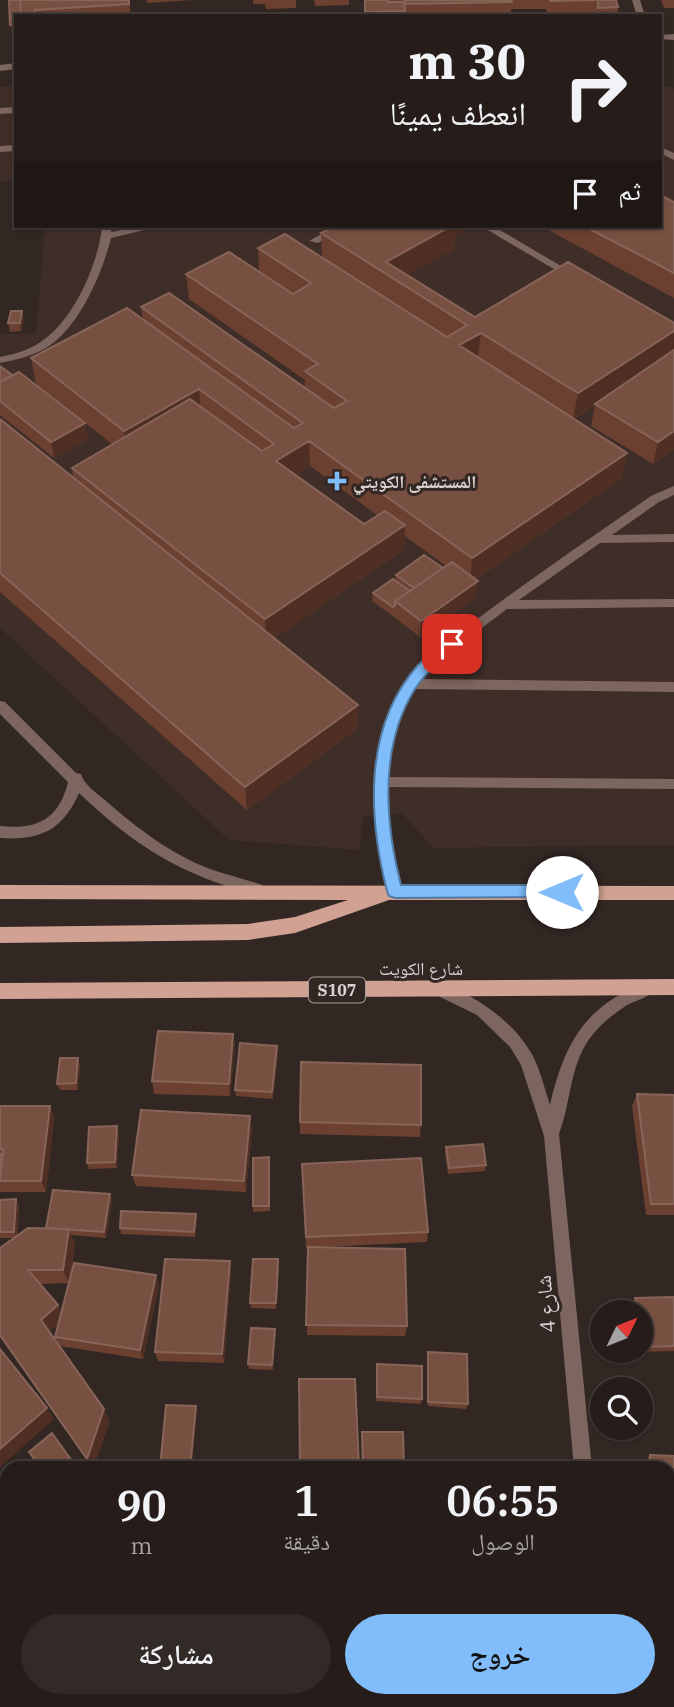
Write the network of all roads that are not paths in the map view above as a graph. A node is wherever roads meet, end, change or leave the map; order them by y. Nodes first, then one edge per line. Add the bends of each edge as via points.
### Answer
1 (136, 228) edge
2 (339, 228) edge
3 (489, 228) edge
4 (107, 231) edge
5 (314, 241) dead end
6 (580, 280) edge
7 (0, 360) edge
8 (674, 489) edge
9 (674, 538) edge
10 (598, 539) junction
11 (674, 603) edge
12 (505, 605) junction
13 (411, 684) junction
14 (674, 687) edge
15 (0, 706) edge
16 (76, 778) junction
17 (382, 782) junction
18 (674, 783) edge
19 (0, 832) edge
20 (0, 882) edge
21 (395, 891) junction
22 (0, 892) edge
23 (78, 892) junction
24 (265, 892) junction
25 (674, 893) edge
26 (0, 935) edge
27 (674, 987) edge
28 (650, 988) junction
29 (440, 989) junction
30 (0, 991) edge
31 (552, 1136) junction
32 (582, 1461) edge

1 - 4 street
2 - 5 street
3 - 6 street
4 - 7 street via 96,271 54,337 26,354
8 - 10 street
9 - 10 street
10 - 12 street
11 - 12 street
12 - 13 street via 429,663
13 - 14 street
13 - 17 street via 397,708
15 - 16 street
16 - 19 street via 72,799 60,816 39,829
16 - 24 street via 156,849 189,867
17 - 18 street
17 - 21 street via 380,815
20 - 23 main road
21 - 24 main road
21 - 25 main road
21 - 26 main road via 295,925 248,932
22 - 23 main road
23 - 24 main road
27 - 28 main road, شارع الكويت / S107
28 - 29 main road, شارع الكويت / S107
28 - 31 street, شارع 4 via 608,1009 577,1043 566,1064
29 - 30 main road, شارع الكويت / S107
29 - 31 street, شارع 4 via 482,1010 515,1042 528,1062
31 - 32 street, شارع 4

